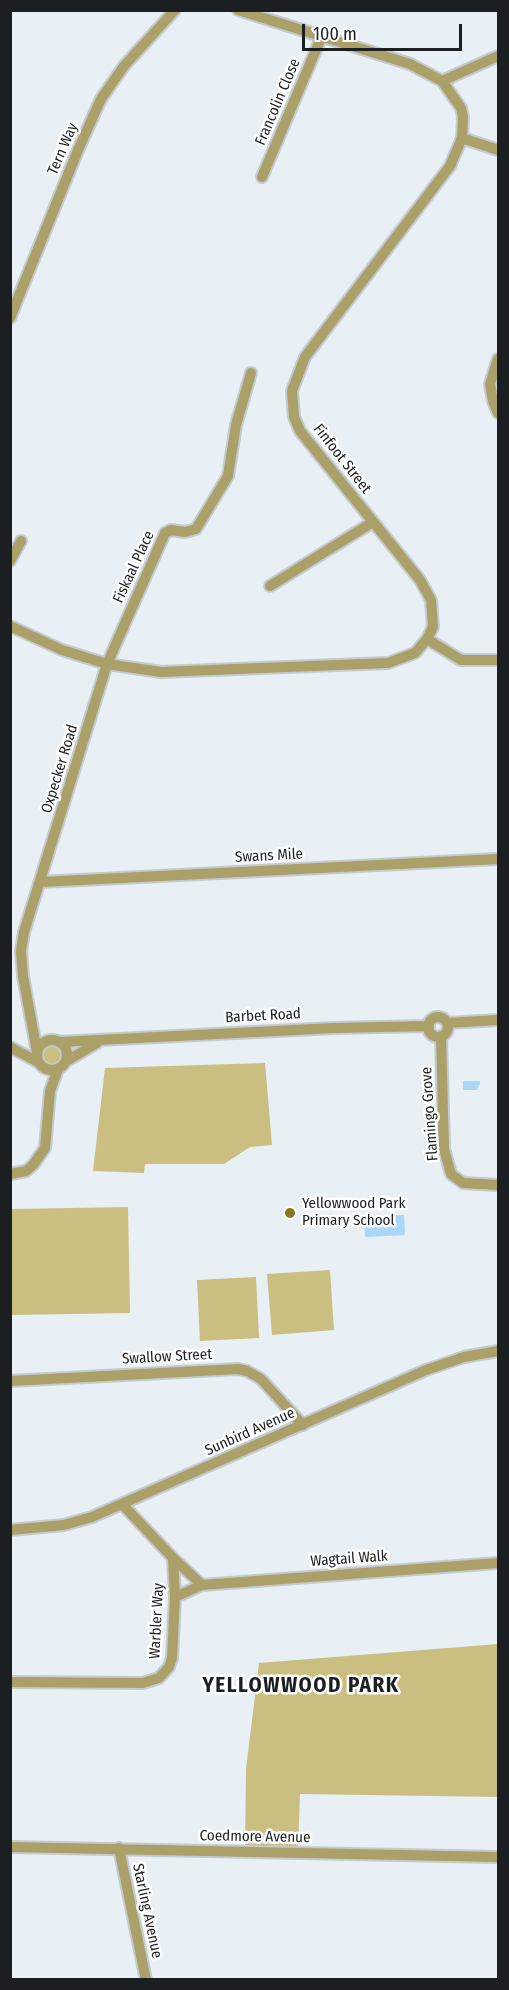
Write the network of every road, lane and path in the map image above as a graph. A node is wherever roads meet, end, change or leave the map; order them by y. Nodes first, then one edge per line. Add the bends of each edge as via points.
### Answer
1 (175, 10) edge
2 (238, 10) edge
3 (321, 38) junction
4 (498, 56) edge
5 (442, 81) junction
6 (462, 138) junction
7 (498, 150) edge
8 (261, 177) dead end
9 (10, 318) edge
10 (498, 359) edge
11 (251, 373) dead end
12 (498, 413) edge
13 (373, 522) junction
14 (21, 541) dead end
15 (10, 561) edge
16 (270, 586) dead end
17 (10, 626) edge
18 (427, 639) junction
19 (498, 660) edge
20 (107, 664) junction
21 (498, 859) edge
22 (41, 882) junction
23 (498, 1020) edge
24 (447, 1023) junction
25 (429, 1026) junction
26 (441, 1036) junction
27 (100, 1041) junction
28 (59, 1042) junction
29 (10, 1046) edge
30 (40, 1052) junction
31 (62, 1066) junction
32 (50, 1091) junction
33 (10, 1174) edge
34 (498, 1185) edge
35 (498, 1351) edge
36 (10, 1381) edge
37 (303, 1425) junction
38 (122, 1504) junction
39 (10, 1530) edge
40 (173, 1557) junction
41 (498, 1563) edge
42 (202, 1585) junction
43 (175, 1597) junction
44 (10, 1682) edge
45 (10, 1847) edge
46 (119, 1848) junction
47 (498, 1857) edge
48 (146, 1980) edge

1 - 9 street, Tern Way via 124,66 101,99
2 - 3 street, Finfoot Street
3 - 5 street, Finfoot Street via 410,64
3 - 8 street, Francolin Close
4 - 5 street
5 - 6 street, Finfoot Street via 461,108
6 - 7 street
6 - 13 street, Finfoot Street via 450,166 305,357 294,380 291,405 300,431
10 - 12 street via 490,384
11 - 20 street, Fiskaal Place via 236,425 228,476 196,528 165,533
13 - 16 street
13 - 18 street, Finfoot Street via 420,580 431,600 433,627
14 - 15 street
17 - 20 street via 62,650
18 - 19 street via 461,660
18 - 20 street via 415,653 388,663 161,672
20 - 22 street, Oxpecker Road
21 - 22 street, Swans Mile
22 - 30 street, Oxpecker Road via 21,951 31,1021
23 - 24 street
24 - 25 street via 436,1017
24 - 26 street via 448,1029
25 - 26 street via 431,1034
25 - 27 street, Barbet Road
26 - 34 street, Flamingo Grove via 444,1149 451,1174 463,1183
27 - 28 street, Barbet Road
27 - 31 street, Barbet Road
28 - 30 street, Barbet Road
28 - 31 street via 67,1053
29 - 30 street
29 - 30 street
30 - 31 street via 49,1070
30 - 32 street, Oxpecker Road
31 - 32 street
32 - 33 street via 41,1157 26,1171
35 - 37 street, Sunbird Avenue via 465,1356 426,1370
36 - 37 street, Swallow Street via 238,1369 261,1379
37 - 38 street, Sunbird Avenue
38 - 39 street, Sunbird Avenue via 70,1524
38 - 40 street
40 - 42 street
40 - 43 street, Warbler Way
41 - 42 street, Wagtail Walk
42 - 43 street, Wagtail Walk
43 - 44 street, Warbler Way via 172,1658 159,1678 143,1683
45 - 46 street, Coedmore Avenue
46 - 47 street, Coedmore Avenue
46 - 48 street, Starling Avenue

